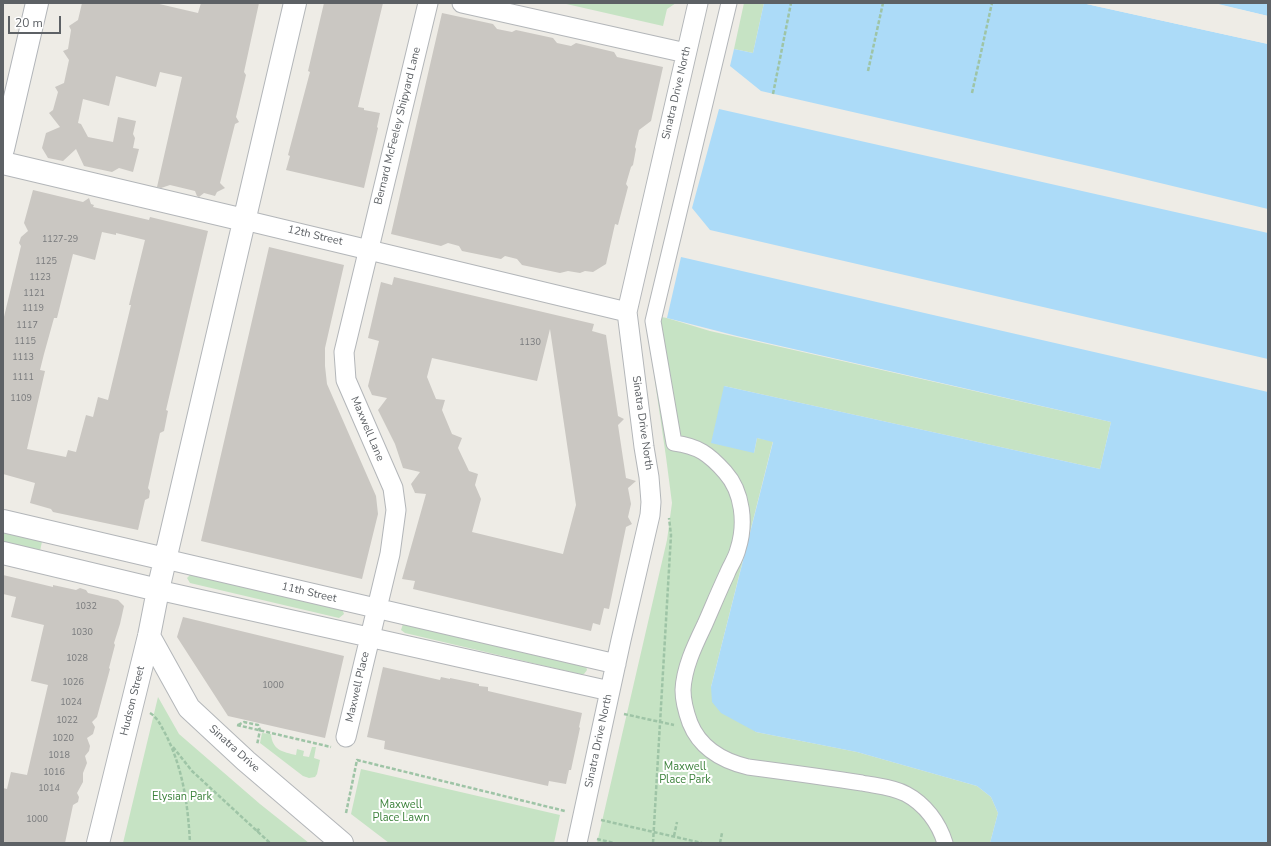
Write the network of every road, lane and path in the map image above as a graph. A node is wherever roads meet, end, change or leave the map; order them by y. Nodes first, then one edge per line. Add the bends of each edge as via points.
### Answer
1 (37, 3) edge
2 (295, 3) edge
3 (428, 3) edge
4 (462, 3) edge
5 (698, 3) edge
6 (729, 3) edge
7 (791, 3) edge
8 (883, 3) edge
9 (992, 3) edge
10 (686, 53) junction
11 (868, 71) dead end
12 (972, 93) dead end
13 (773, 94) dead end
14 (3, 149) edge
15 (3, 163) edge
16 (244, 220) junction
17 (368, 249) junction
18 (627, 312) junction
19 (669, 516) dead end
20 (3, 521) edge
21 (3, 553) edge
22 (166, 559) junction
23 (158, 590) junction
24 (376, 609) junction
25 (149, 636) junction
26 (370, 637) junction
27 (616, 664) junction
28 (610, 691) junction
29 (149, 712) dead end
30 (624, 714) dead end
31 (660, 723) junction
32 (232, 724) dead end
33 (692, 729) junction
34 (260, 730) junction
35 (346, 738) dead end
36 (170, 744) junction
37 (257, 745) dead end
38 (328, 746) dead end
39 (565, 812) dead end
40 (346, 813) dead end
41 (599, 820) dead end
42 (677, 822) dead end
43 (260, 827) dead end
44 (257, 832) junction
45 (654, 832) junction
46 (722, 833) dead end
47 (674, 836) junction
48 (586, 841) edge
49 (98, 843) edge
50 (190, 843) edge
51 (270, 843) edge
52 (342, 843) edge
53 (614, 843) edge
54 (653, 843) edge
55 (702, 843) edge
56 (720, 843) edge
57 (945, 843) edge

1 - 14 street
2 - 16 street, Hudson Street
3 - 17 street, Bernard McFeeley Shipyard Lane
4 - 10 street
5 - 10 street, Sinatra Drive North
6 - 33 street via 653,321 668,444 688,445 703,450 716,462 729,476 739,495 743,518 738,549 690,656 684,702
7 - 13 path
8 - 11 path
9 - 12 path
10 - 18 street, Sinatra Drive North
15 - 16 street, 12th Street
16 - 17 street, 12th Street
16 - 22 street, Hudson Street
17 - 18 street, 12th Street
17 - 24 street, Maxwell Lane via 344,352 346,380 393,488 396,510 390,554
18 - 27 street, Sinatra Drive North via 651,502
19 - 31 path via 671,535
20 - 22 street, 11th Street
21 - 23 street
22 - 23 street, Hudson Street
22 - 24 street, 11th Street
23 - 25 street, Hudson Street
23 - 26 street
24 - 26 street, Maxwell Lane
24 - 27 street, 11th Street
25 - 49 street, Hudson Street
25 - 52 street, Sinatra Drive via 189,708 246,761
26 - 28 street
26 - 35 street, Maxwell Place
27 - 28 street, Sinatra Drive North
28 - 48 street, Sinatra Drive North
29 - 36 path via 158,719
30 - 31 path
31 - 33 path
31 - 45 path
32 - 34 path
33 - 57 street via 713,753 735,764 869,784 906,794 931,815
34 - 37 path
34 - 38 path
36 - 44 path via 192,771
36 - 50 path via 182,774
39 - 40 path via 357,760
41 - 45 path
42 - 47 path
43 - 44 path
44 - 51 path
45 - 47 path
45 - 54 path
46 - 56 path
47 - 55 path
48 - 53 path

